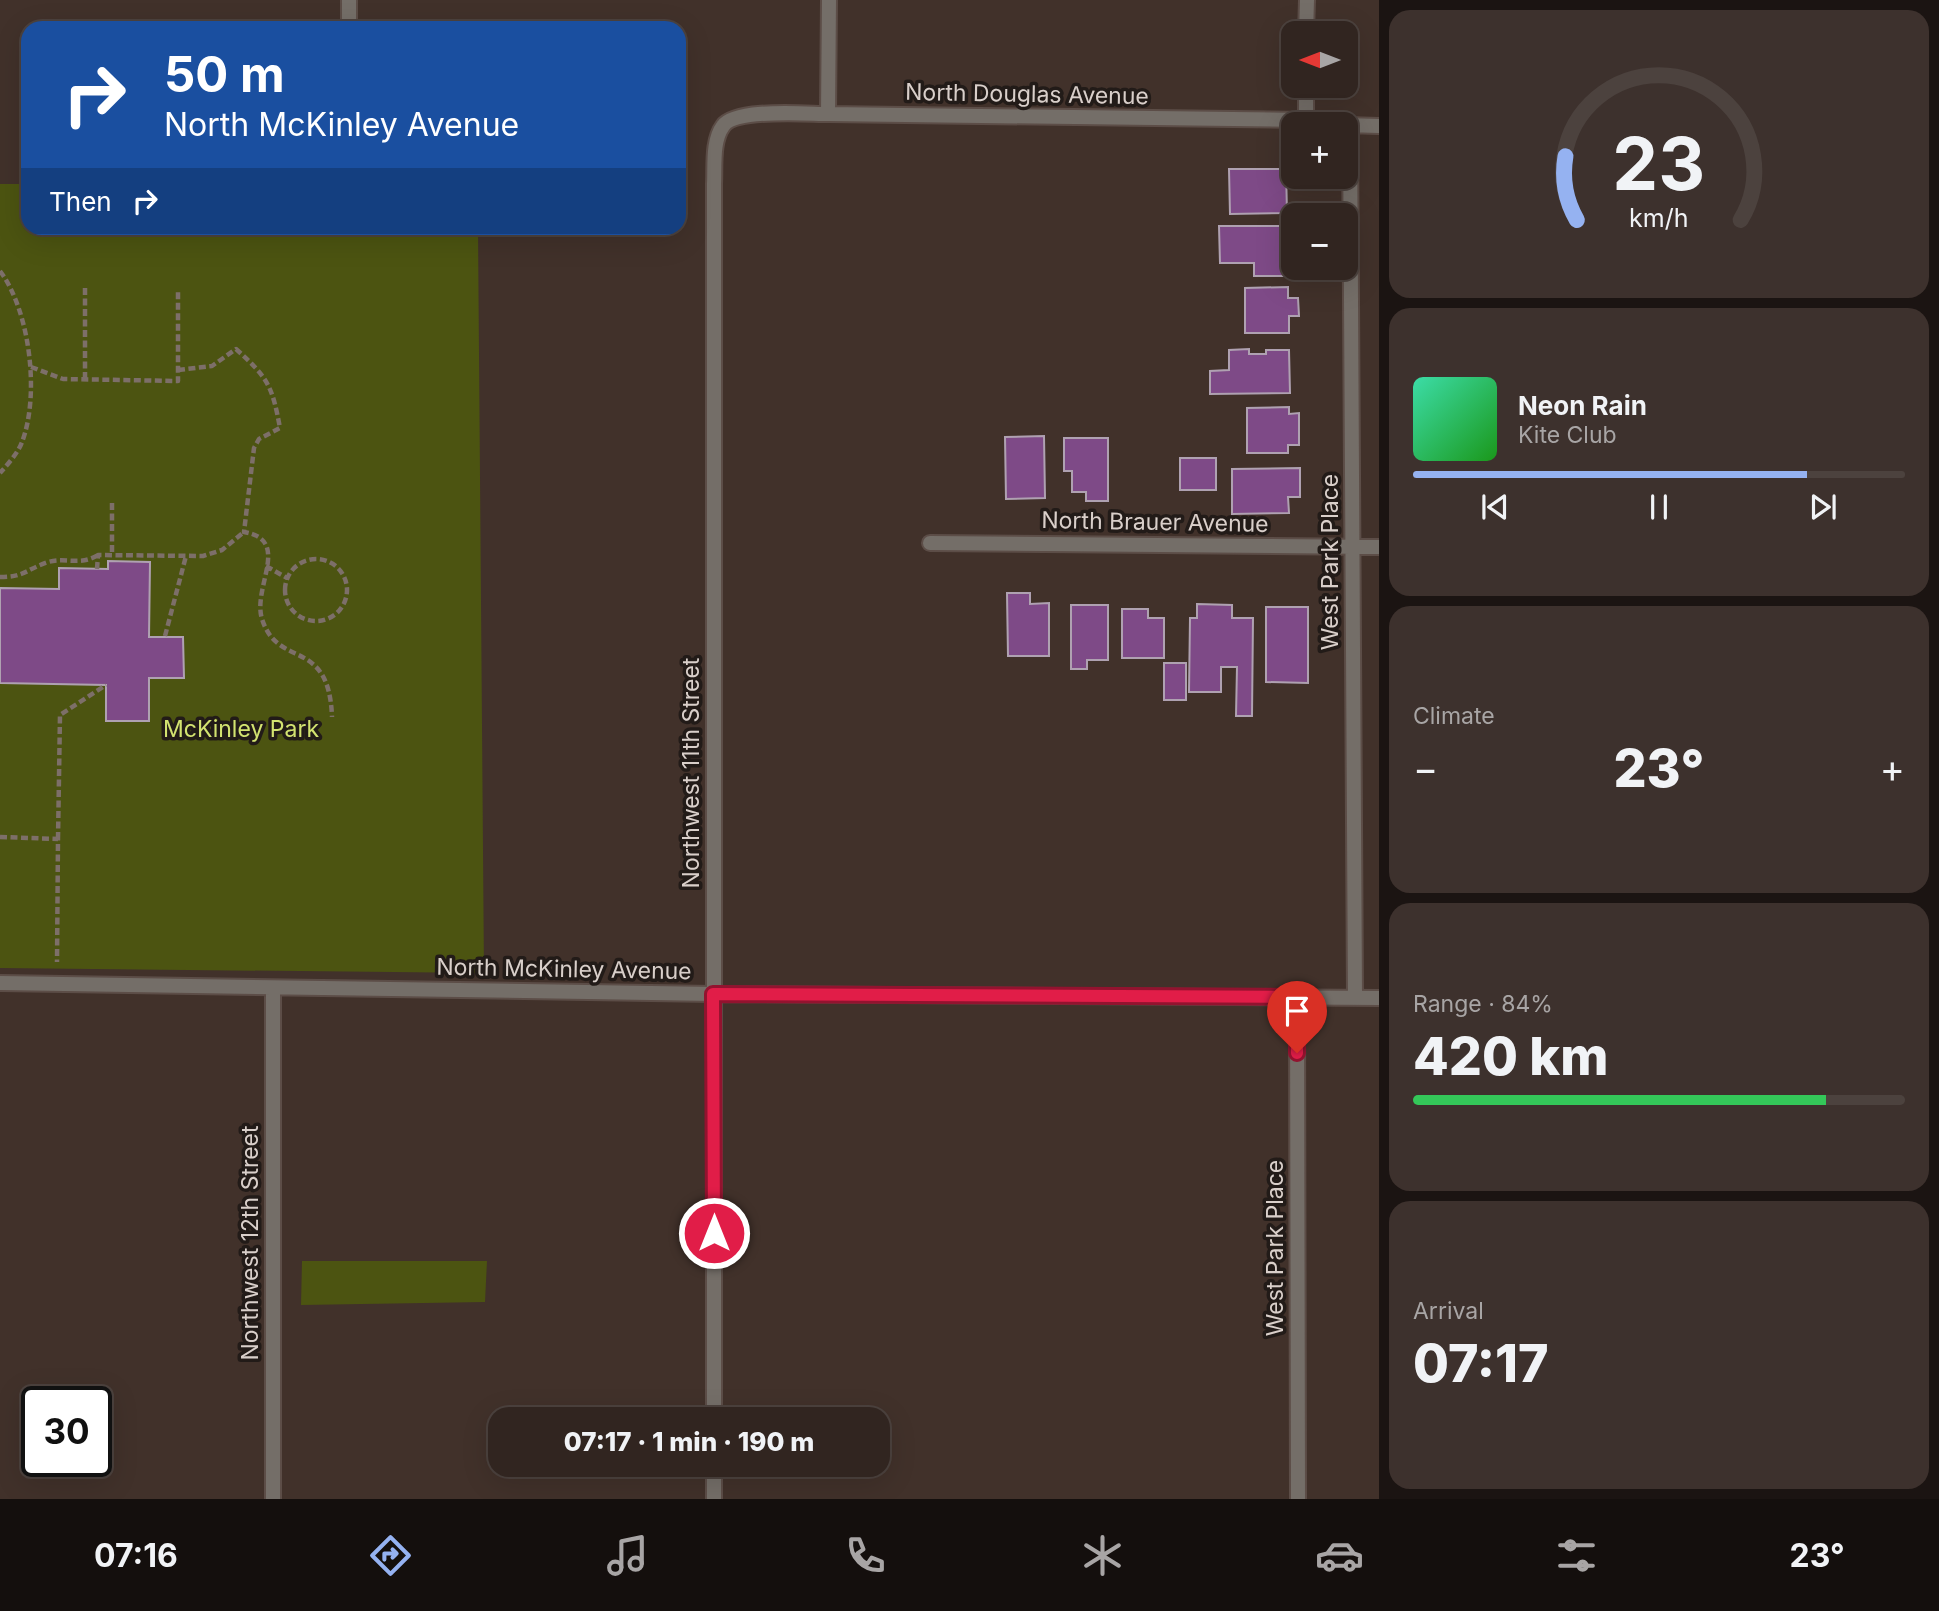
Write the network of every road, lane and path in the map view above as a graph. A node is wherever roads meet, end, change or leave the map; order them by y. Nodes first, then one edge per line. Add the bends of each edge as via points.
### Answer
1 (349, 0) edge
2 (829, 0) edge
3 (1307, 0) edge
4 (349, 21) edge
5 (1306, 21) edge
6 (828, 114) junction
7 (1281, 120) edge
8 (1358, 125) edge
9 (1379, 126) edge
10 (721, 128) joint
11 (1345, 189) edge
12 (0, 271) edge
13 (85, 288) dead end
14 (178, 289) dead end
15 (31, 367) junction
16 (178, 370) junction
17 (85, 379) junction
18 (0, 473) edge
19 (112, 503) dead end
20 (244, 532) junction
21 (930, 543) dead end
22 (1352, 547) junction
23 (1379, 547) edge
24 (98, 555) junction
25 (112, 555) junction
26 (186, 556) junction
27 (267, 566) junction
28 (97, 569) dead end
29 (0, 577) edge
30 (287, 578) junction
31 (165, 636) dead end
32 (106, 685) dead end
33 (332, 717) dead end
34 (0, 837) edge
35 (58, 839) junction
36 (57, 952) dead end
37 (0, 983) edge
38 (273, 988) junction
39 (713, 994) junction
40 (1297, 997) junction
41 (1355, 998) junction
42 (1379, 998) edge
43 (714, 1407) edge
44 (714, 1477) edge
45 (273, 1499) edge
46 (714, 1499) edge
47 (1298, 1499) edge

1 - 4 street
2 - 6 street
3 - 5 street
6 - 7 street, North Douglas Avenue
6 - 10 street, North Douglas Avenue via 751,115 736,117
8 - 9 street, North Douglas Avenue
10 - 39 street, Northwest 11th Street via 713,184
11 - 22 street, West Park Place
12 - 15 path via 14,291
13 - 17 path
14 - 16 path
15 - 17 path via 64,379
15 - 18 path via 22,442
16 - 17 path via 178,381
16 - 20 path via 212,366 236,348 262,373 274,397 281,428 259,439 254,447
19 - 25 path
20 - 26 path via 222,550
20 - 27 path via 256,534 267,545
21 - 22 street, North Brauer Avenue
22 - 23 street, North Brauer Avenue
22 - 41 street, West Park Place
24 - 25 path
24 - 28 path
24 - 29 path via 88,562 50,562 19,577
25 - 26 path
26 - 31 path
27 - 30 path
27 - 33 path via 259,603 265,627 282,647 302,655 320,670 331,693
30 - 30 path via 306,560 325,560 345,579 345,601 321,621 300,617 286,601
32 - 35 path via 60,715
34 - 35 path
35 - 36 path
37 - 38 street, North McKinley Avenue
38 - 39 street, North McKinley Avenue
38 - 45 street, Northwest 12th Street
39 - 40 street, North McKinley Avenue
39 - 43 street, Northwest 11th Street
40 - 41 street, North McKinley Avenue
40 - 47 street, West Park Place
41 - 42 street, North McKinley Avenue
44 - 46 street

